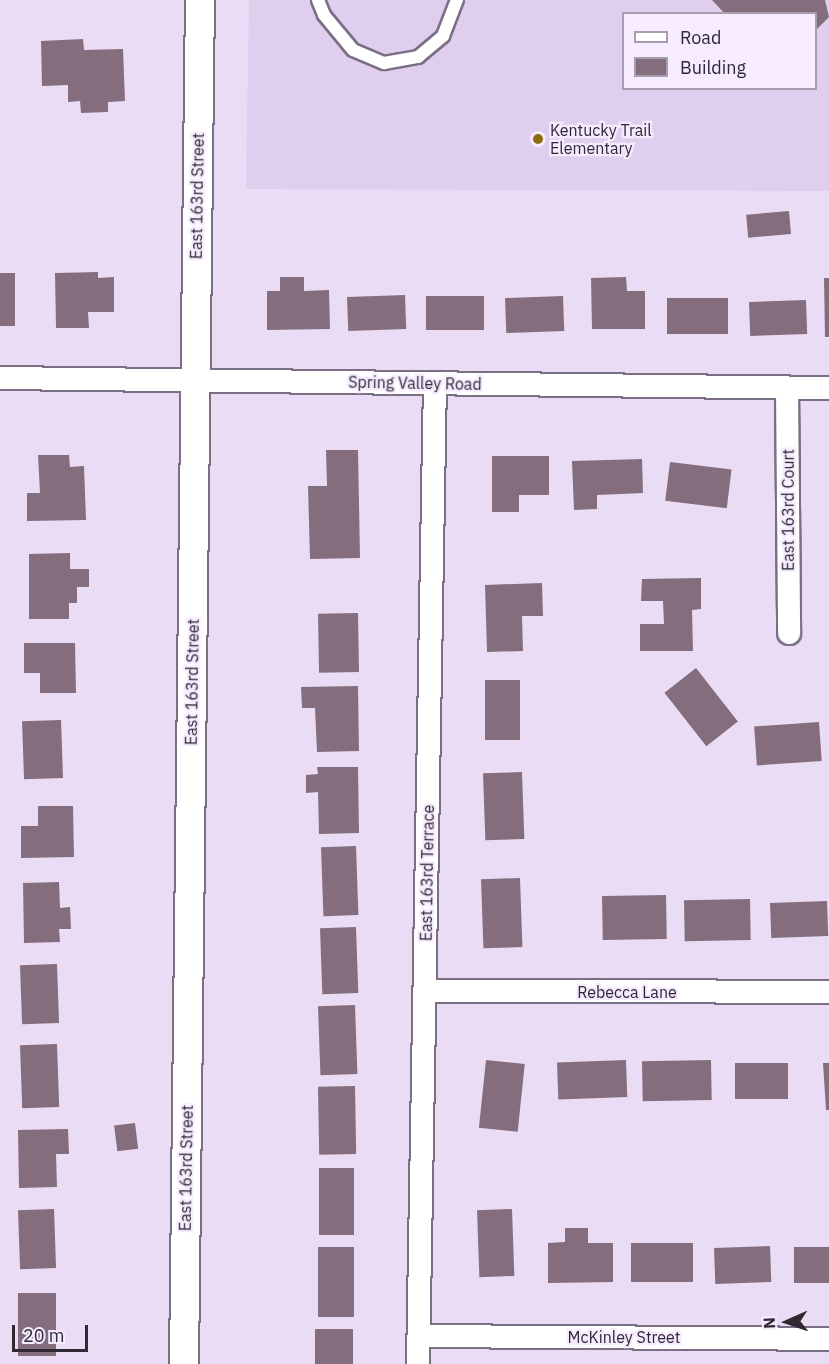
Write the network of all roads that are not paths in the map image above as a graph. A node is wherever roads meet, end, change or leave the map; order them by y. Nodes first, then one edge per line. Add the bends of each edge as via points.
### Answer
1 (200, 0) edge
2 (318, 0) edge
3 (457, 0) edge
4 (0, 378) edge
5 (195, 380) junction
6 (435, 383) junction
7 (787, 388) junction
8 (829, 388) edge
9 (789, 633) dead end
10 (425, 991) junction
11 (829, 992) edge
12 (419, 1336) junction
13 (829, 1339) edge
14 (184, 1364) edge
15 (418, 1364) edge

1 - 5 street, East 163rd Street
2 - 3 lane via 324,15 353,50 384,63 418,57 443,36
4 - 5 street, Spring Valley Road
5 - 6 street, Spring Valley Road
5 - 14 street, East 163rd Street
6 - 7 street, Spring Valley Road
6 - 10 street, East 163rd Terrace
7 - 8 street, Spring Valley Road
7 - 9 street, East 163rd Court
10 - 11 street, Rebecca Lane
10 - 12 street, East 163rd Terrace
12 - 13 street, McKinley Street
12 - 15 street, East 163rd Terrace

